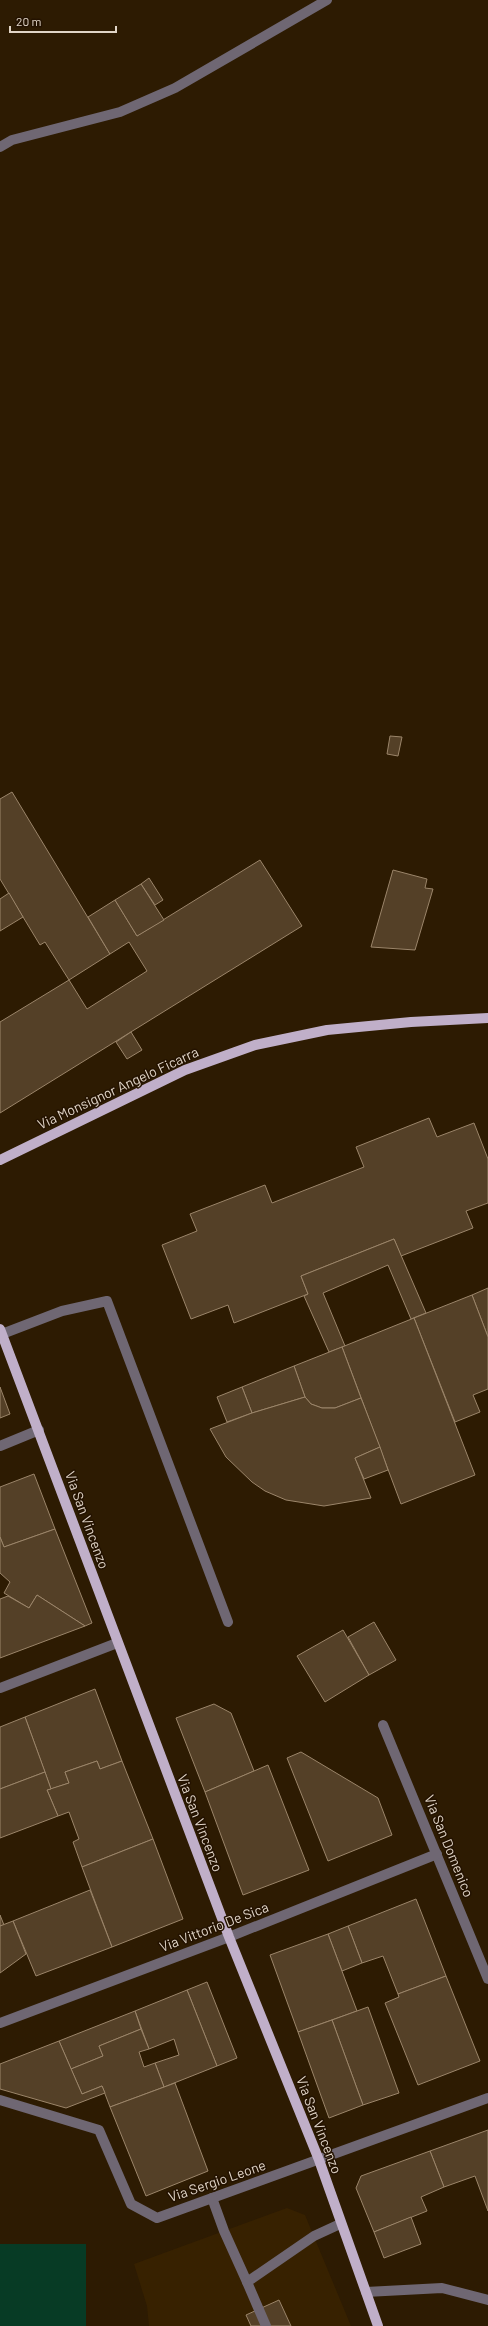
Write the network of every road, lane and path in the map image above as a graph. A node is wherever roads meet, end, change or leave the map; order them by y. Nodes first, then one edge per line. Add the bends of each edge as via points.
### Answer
1 (326, 0) edge
2 (0, 147) edge
3 (488, 1018) edge
4 (0, 1160) edge
5 (1, 1332) edge
6 (39, 1430) junction
7 (0, 1446) edge
8 (228, 1622) dead end
9 (117, 1643) junction
10 (0, 1688) edge
11 (383, 1725) dead end
12 (437, 1854) junction
13 (229, 1937) junction
14 (488, 1979) edge
15 (0, 2023) edge
16 (488, 2098) edge
17 (0, 2100) edge
18 (319, 2160) junction
19 (212, 2198) junction
20 (340, 2224) junction
21 (247, 2282) junction
22 (366, 2292) junction
23 (488, 2300) edge
24 (266, 2326) edge
25 (378, 2326) edge

1 - 2 street via 175,88 120,112 12,140
3 - 4 main road, Via Monsignor Angelo Ficarra via 326,1030 255,1046 185,1070
5 - 6 main road, Via San Vincenzo
5 - 8 street via 62,1311 107,1301
6 - 7 street
6 - 9 main road, Via San Vincenzo
9 - 10 street
9 - 13 main road, Via San Vincenzo
11 - 12 street, Via San Domenico
12 - 13 street, Via Vittorio De Sica
12 - 14 street, Via San Domenico
13 - 15 street, Via Vittorio De Sica
13 - 18 main road, Via San Vincenzo
16 - 18 street, Via Sergio Leone
17 - 19 street, Via Sergio Leone via 99,2130 131,2204 157,2218
18 - 19 street, Via Sergio Leone
18 - 20 main road, Via San Vincenzo
19 - 21 street
20 - 21 street via 314,2236
20 - 22 main road, Via San Vincenzo
21 - 24 street
22 - 23 street via 442,2288
22 - 25 main road, Via San Vincenzo

